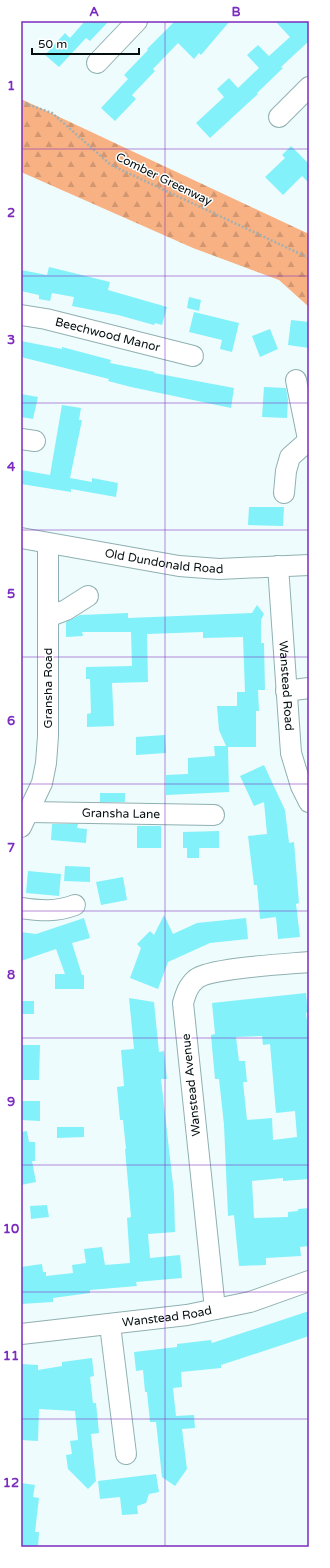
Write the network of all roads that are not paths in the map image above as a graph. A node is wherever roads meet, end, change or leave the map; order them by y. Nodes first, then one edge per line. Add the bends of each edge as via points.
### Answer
1 (137, 21) edge
2 (97, 63) dead end
3 (309, 87) edge
4 (279, 117) dead end
5 (21, 315) edge
6 (193, 356) dead end
7 (296, 380) dead end
8 (309, 443) edge
9 (284, 493) dead end
10 (21, 538) edge
11 (48, 544) junction
12 (309, 565) edge
13 (278, 566) junction
14 (88, 596) dead end
15 (48, 617) junction
16 (309, 688) edge
17 (286, 691) junction
18 (309, 802) edge
19 (214, 816) dead end
20 (25, 819) edge
21 (75, 905) dead end
22 (21, 908) edge
23 (309, 962) edge
24 (309, 1280) edge
25 (215, 1309) junction
26 (110, 1324) junction
27 (21, 1334) edge
28 (126, 1454) dead end

1 - 2 street
3 - 4 street
5 - 6 street, Beechwood Manor
7 - 8 street
8 - 9 street via 290,458
10 - 11 street, Old Dundonald Road
11 - 13 street, Old Dundonald Road via 179,566 219,569
11 - 15 street, Gransha Road
12 - 13 street, Old Dundonald Road
13 - 17 street, Wanstead Road
14 - 15 street via 66,610
15 - 20 street, Gransha Road via 46,763 42,783
16 - 17 street
17 - 18 street, Wanstead Road via 291,753
19 - 20 street, Gransha Lane
21 - 22 street via 45,912
23 - 25 street, Wanstead Avenue via 252,968 197,978 187,989 183,1003
24 - 25 street, Wanstead Road via 250,1302
25 - 26 street, Wanstead Road
26 - 27 street, Wanstead Road
26 - 28 street

